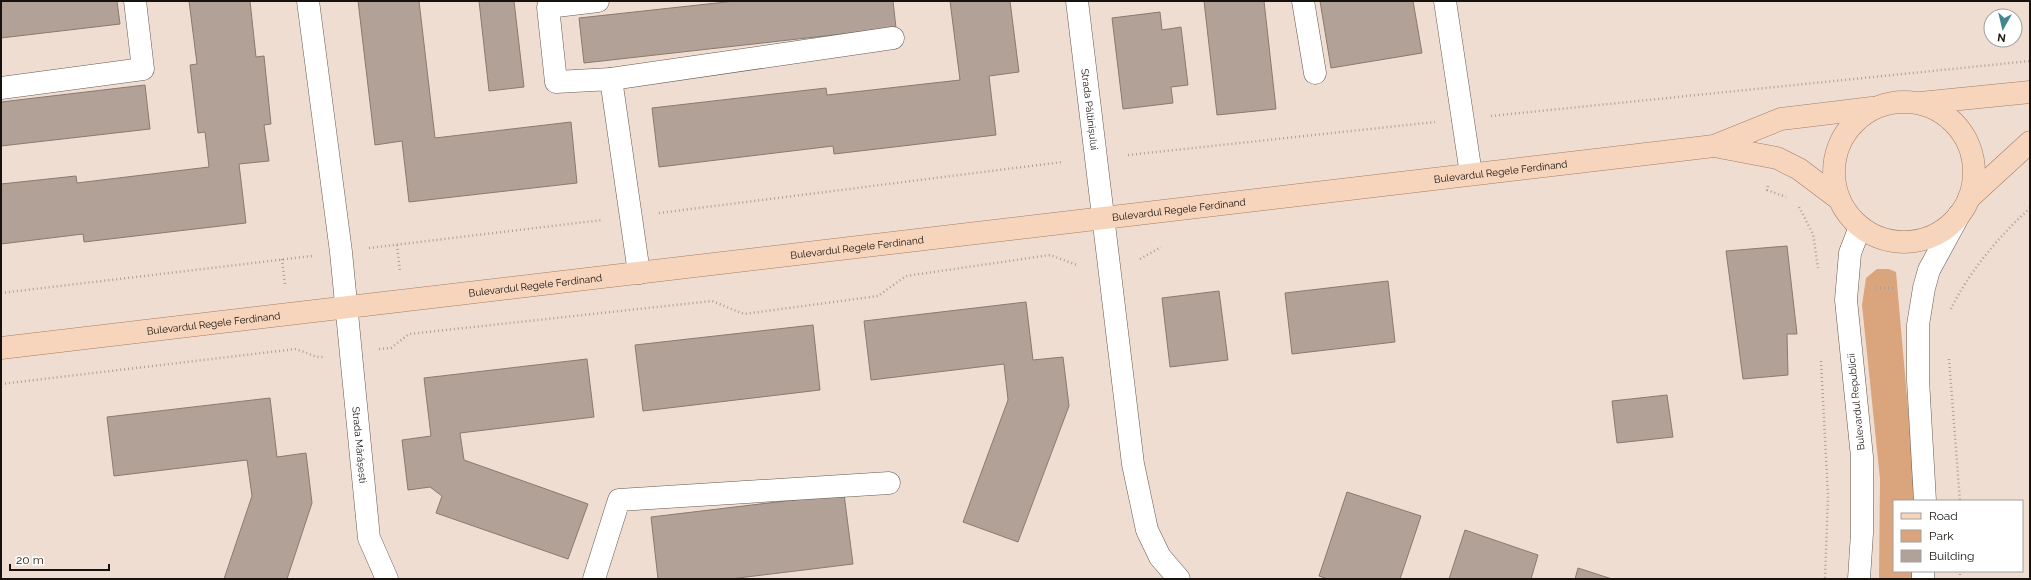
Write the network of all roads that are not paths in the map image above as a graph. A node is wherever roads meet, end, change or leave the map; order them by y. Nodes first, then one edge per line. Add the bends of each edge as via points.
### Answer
1 (135, 1) edge
2 (308, 1) edge
3 (598, 1) edge
4 (1077, 1) edge
5 (1303, 1) edge
6 (1444, 1) edge
7 (893, 38) dead end
8 (1315, 73) dead end
9 (611, 78) junction
10 (1, 88) edge
11 (2030, 92) edge
12 (1919, 103) junction
13 (1872, 108) junction
14 (2030, 142) edge
15 (1714, 146) junction
16 (1471, 174) junction
17 (1839, 199) junction
18 (1964, 207) junction
19 (1103, 218) junction
20 (1860, 227) junction
21 (639, 273) junction
22 (346, 307) junction
23 (1, 348) edge
24 (889, 483) dead end
25 (1925, 500) edge
26 (387, 579) edge
27 (594, 579) edge
28 (1179, 579) edge
29 (1859, 579) edge

1 - 10 street via 143,69
2 - 22 street, Strada Mărășești
3 - 9 street via 548,7 556,82
4 - 19 street, Strada Păltinișului
5 - 8 street
6 - 16 street
7 - 9 street
9 - 21 street
11 - 12 main road
12 - 13 main road via 1899,101
12 - 18 main road via 1938,110 1954,122 1966,139 1973,158 1974,178
13 - 15 main road, Bulevardul Regele Ferdinand via 1781,119
13 - 17 main road via 1854,121 1842,138 1834,158 1833,179
14 - 18 main road
15 - 16 main road, Bulevardul Regele Ferdinand
15 - 17 main road, Bulevardul Regele Ferdinand via 1777,158 1799,169
16 - 19 main road, Bulevardul Regele Ferdinand
17 - 20 main road via 1847,214
18 - 20 main road via 1946,228 1930,237 1912,241 1893,242
18 - 25 street via 1929,270 1918,324
19 - 21 main road, Bulevardul Regele Ferdinand
19 - 28 street, Strada Păltinișului via 1133,464 1147,530 1160,557
20 - 29 street, Bulevardul Republicii via 1850,253 1846,284 1862,457
21 - 22 main road, Bulevardul Regele Ferdinand
22 - 23 main road, Bulevardul Regele Ferdinand
22 - 26 street, Strada Mărășești via 369,538
24 - 27 street via 619,500

